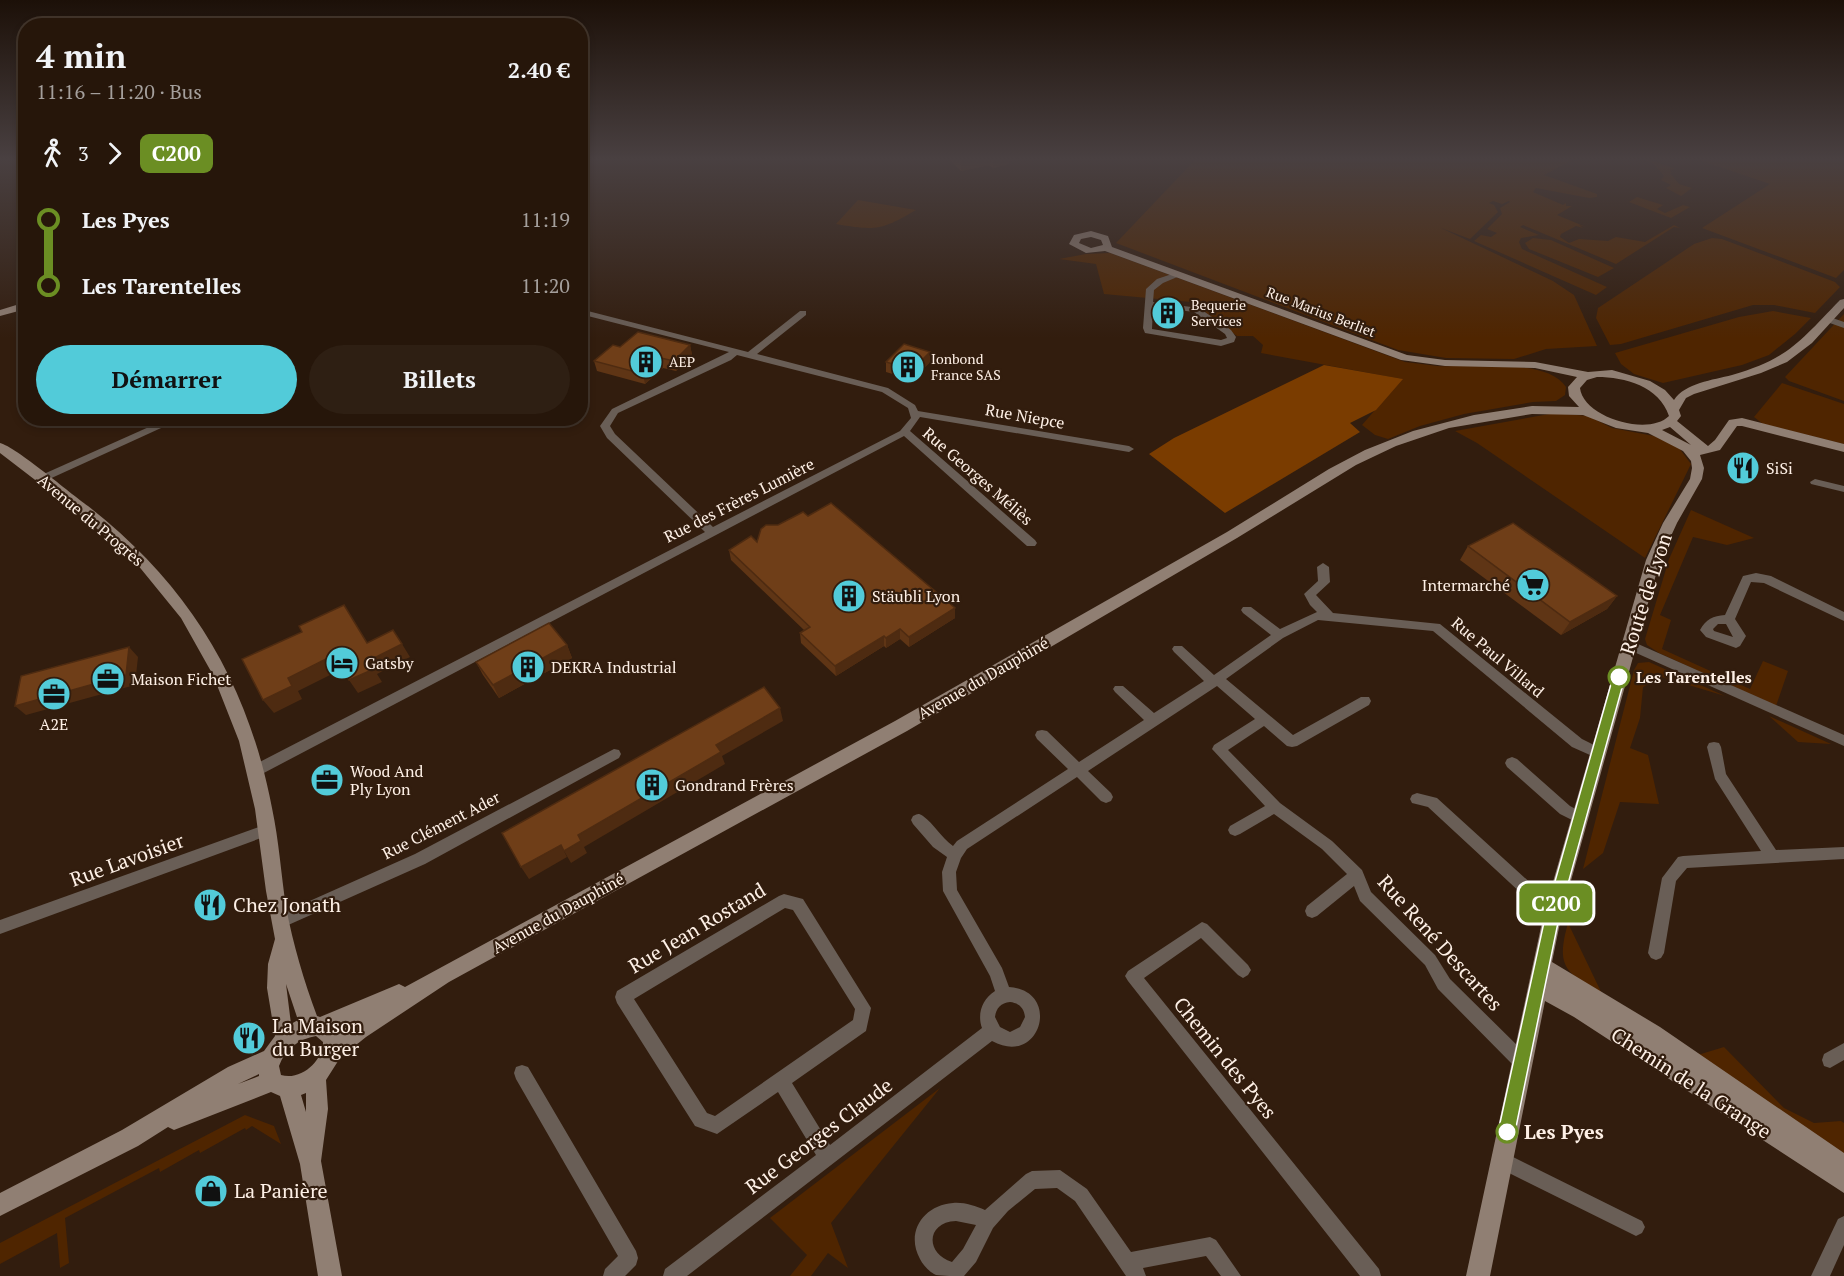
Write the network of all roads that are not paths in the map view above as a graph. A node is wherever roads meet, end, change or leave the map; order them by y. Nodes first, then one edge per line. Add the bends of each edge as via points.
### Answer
1 (1105, 248) dead end
2 (1178, 275) junction
3 (1844, 302) edge
4 (1149, 304) junction
5 (18, 307) edge
6 (0, 313) edge
7 (588, 313) edge
8 (803, 313) dead end
9 (1827, 320) junction
10 (1844, 325) edge
11 (735, 352) junction
12 (750, 355) junction
13 (1535, 365) junction
14 (1588, 376) junction
15 (1720, 381) junction
16 (1653, 387) junction
17 (1574, 392) junction
18 (1674, 408) junction
19 (1541, 409) junction
20 (1590, 412) junction
21 (915, 413) junction
22 (1671, 422) junction
23 (160, 426) edge
24 (1650, 429) junction
25 (905, 432) junction
26 (1720, 442) junction
27 (1690, 444) junction
28 (0, 447) edge
29 (1844, 448) edge
30 (1129, 449) dead end
31 (1706, 452) junction
32 (1697, 477) junction
33 (41, 479) junction
34 (1815, 482) dead end
35 (1844, 489) edge
36 (712, 532) junction
37 (1032, 543) dead end
38 (1323, 567) dead end
39 (1247, 610) dead end
40 (1328, 615) junction
41 (1844, 617) edge
42 (1729, 619) dead end
43 (1280, 635) junction
44 (1629, 645) junction
45 (1178, 649) dead end
46 (1215, 680) junction
47 (1119, 689) dead end
48 (1365, 701) dead end
49 (1265, 719) junction
50 (1154, 720) junction
51 (1042, 735) dead end
52 (1843, 738) edge
53 (1714, 747) dead end
54 (614, 754) dead end
55 (1599, 754) junction
56 (1512, 763) dead end
57 (1078, 769) junction
58 (255, 771) junction
59 (1106, 797) dead end
60 (1417, 799) dead end
61 (1275, 807) junction
62 (1580, 818) junction
63 (918, 820) dead end
64 (267, 830) junction
65 (1236, 830) dead end
66 (1844, 853) edge
67 (955, 855) junction
68 (1772, 856) junction
69 (1357, 875) junction
70 (1312, 911) dead end
71 (1553, 913) junction
72 (0, 927) edge
73 (282, 930) junction
74 (1656, 953) dead end
75 (1243, 970) dead end
76 (1539, 977) junction
77 (435, 979) junction
78 (1004, 995) junction
79 (316, 1026) junction
80 (993, 1031) junction
81 (285, 1038) junction
82 (333, 1051) junction
83 (270, 1059) junction
84 (1521, 1061) junction
85 (522, 1072) dead end
86 (316, 1077) junction
87 (781, 1081) junction
88 (280, 1084) junction
89 (130, 1138) junction
90 (828, 1158) junction
91 (1501, 1160) junction
92 (310, 1164) junction
93 (1844, 1166) edge
94 (1844, 1182) edge
95 (0, 1205) edge
96 (988, 1220) junction
97 (1844, 1225) edge
98 (1636, 1227) dead end
99 (1132, 1269) edge
100 (946, 1273) edge
101 (328, 1275) edge
102 (612, 1276) edge
103 (672, 1276) edge
104 (1232, 1276) edge
105 (1372, 1276) edge
106 (1478, 1276) edge
107 (1820, 1276) edge

1 - 2 street, Rue Marius Berliet
2 - 4 street via 1154,285
2 - 13 street, Rue Marius Berliet via 1405,358
3 - 9 street
4 - 4 street via 1149,331 1221,343 1233,337 1196,310
5 - 6 street
7 - 11 street
8 - 12 street
9 - 10 street
9 - 15 street via 1780,361
11 - 12 street
11 - 36 street via 615,411 605,426
12 - 21 street via 885,390 904,400
13 - 14 street, Rue Marius Berliet
13 - 17 street, Rue Marius Berliet via 1562,377
14 - 16 street, Rue Marius Berliet via 1617,375
14 - 17 street, Avenue du Dauphiné via 1581,378
15 - 16 street
15 - 18 street via 1687,392
16 - 18 street
17 - 19 street, Avenue du Dauphiné
17 - 20 street, Rue Marius Berliet
18 - 22 street
19 - 20 street, Avenue du Dauphiné
19 - 77 street, Avenue du Dauphiné via 1450,424 1367,454 901,726
20 - 24 street via 1619,425
21 - 25 street via 916,418
21 - 30 street, Rue Niepce
22 - 24 street
22 - 27 street
23 - 33 street
24 - 27 street
25 - 36 street, Rue des Frères Lumière
25 - 37 street, Rue Georges Méliès
26 - 27 street
26 - 29 street via 1733,423 1742,422
26 - 31 street
27 - 31 street
27 - 32 street via 1698,460
28 - 33 street, Avenue du Progrès
31 - 32 street, Route de Lyon via 1708,461
32 - 44 street, Route de Lyon via 1653,560
33 - 58 street, Avenue du Progrès via 115,536 174,598 224,681
34 - 35 street
36 - 58 street, Rue des Frères Lumière
38 - 40 street via 1324,582 1310,594
39 - 43 street
40 - 43 street, Rue Paul Villard via 1317,616
40 - 55 street, Rue Paul Villard via 1436,627 1577,743
41 - 42 street via 1756,577 1748,579
43 - 46 street, Rue Paul Villard
44 - 52 street
44 - 55 street, Route de Lyon
45 - 46 street
46 - 49 street
46 - 50 street, Rue Paul Villard
47 - 50 street
48 - 49 street via 1292,742
49 - 61 street, Rue René Descartes via 1219,749
50 - 57 street, Rue Paul Villard
51 - 57 street
53 - 68 street via 1720,775
54 - 73 street, Rue Clément Ader
55 - 62 street, Route de Lyon
56 - 62 street via 1565,810
57 - 59 street
57 - 67 street, Rue Paul Villard via 962,844
58 - 64 street, Avenue du Progrès
60 - 71 street via 1432,802
61 - 65 street
61 - 69 street, Rue René Descartes via 1326,845
62 - 71 street, Route de Lyon
63 - 67 street
64 - 72 street, Rue Lavoisier
64 - 73 street, Avenue du Progrès
66 - 68 street
67 - 78 street via 949,872 950,891 997,973
68 - 74 street via 1683,862 1669,878
69 - 70 street, Rue René Descartes
69 - 84 street, Rue René Descartes via 1365,896 1430,960 1444,984
71 - 76 street, Route de Lyon
73 - 79 street, Avenue du Progrès
73 - 81 street, Avenue du Progrès via 275,972
75 - 105 street, Chemin des Pyes via 1202,928 1133,976
76 - 84 street, Route de Lyon
76 - 93 street, Chemin de la Grange via 1653,1034
76 - 94 street, Chemin de la Grange via 1581,1010
77 - 79 street, Avenue du Dauphiné
77 - 82 street, Avenue du Dauphiné via 361,1027
78 - 80 street via 991,1002 987,1011
78 - 80 street via 1018,996 1027,1002 1033,1021 1029,1031 1011,1040
79 - 81 street
79 - 82 street via 332,1036
80 - 90 street, Rue Georges Claude
81 - 83 street
82 - 86 street
83 - 88 street via 268,1067
83 - 89 street via 235,1074
84 - 91 street, Route de Lyon
85 - 102 street via 629,1258
86 - 88 street via 297,1087
86 - 92 street via 317,1109
87 - 87 street, Rue Jean Rostand via 860,1024 863,1008 798,904 784,901 623,997 701,1120 717,1125
87 - 90 street
88 - 89 street via 237,1093
88 - 92 street
89 - 95 street
90 - 103 street, Rue Georges Claude
91 - 98 street
91 - 106 street, Route de Lyon
92 - 101 street
96 - 99 street via 1032,1180 1060,1179 1081,1195
96 - 100 street via 963,1266
96 - 100 street via 950,1212 939,1214 928,1224 923,1246 928,1259
97 - 107 street
99 - 104 street via 1210,1246

